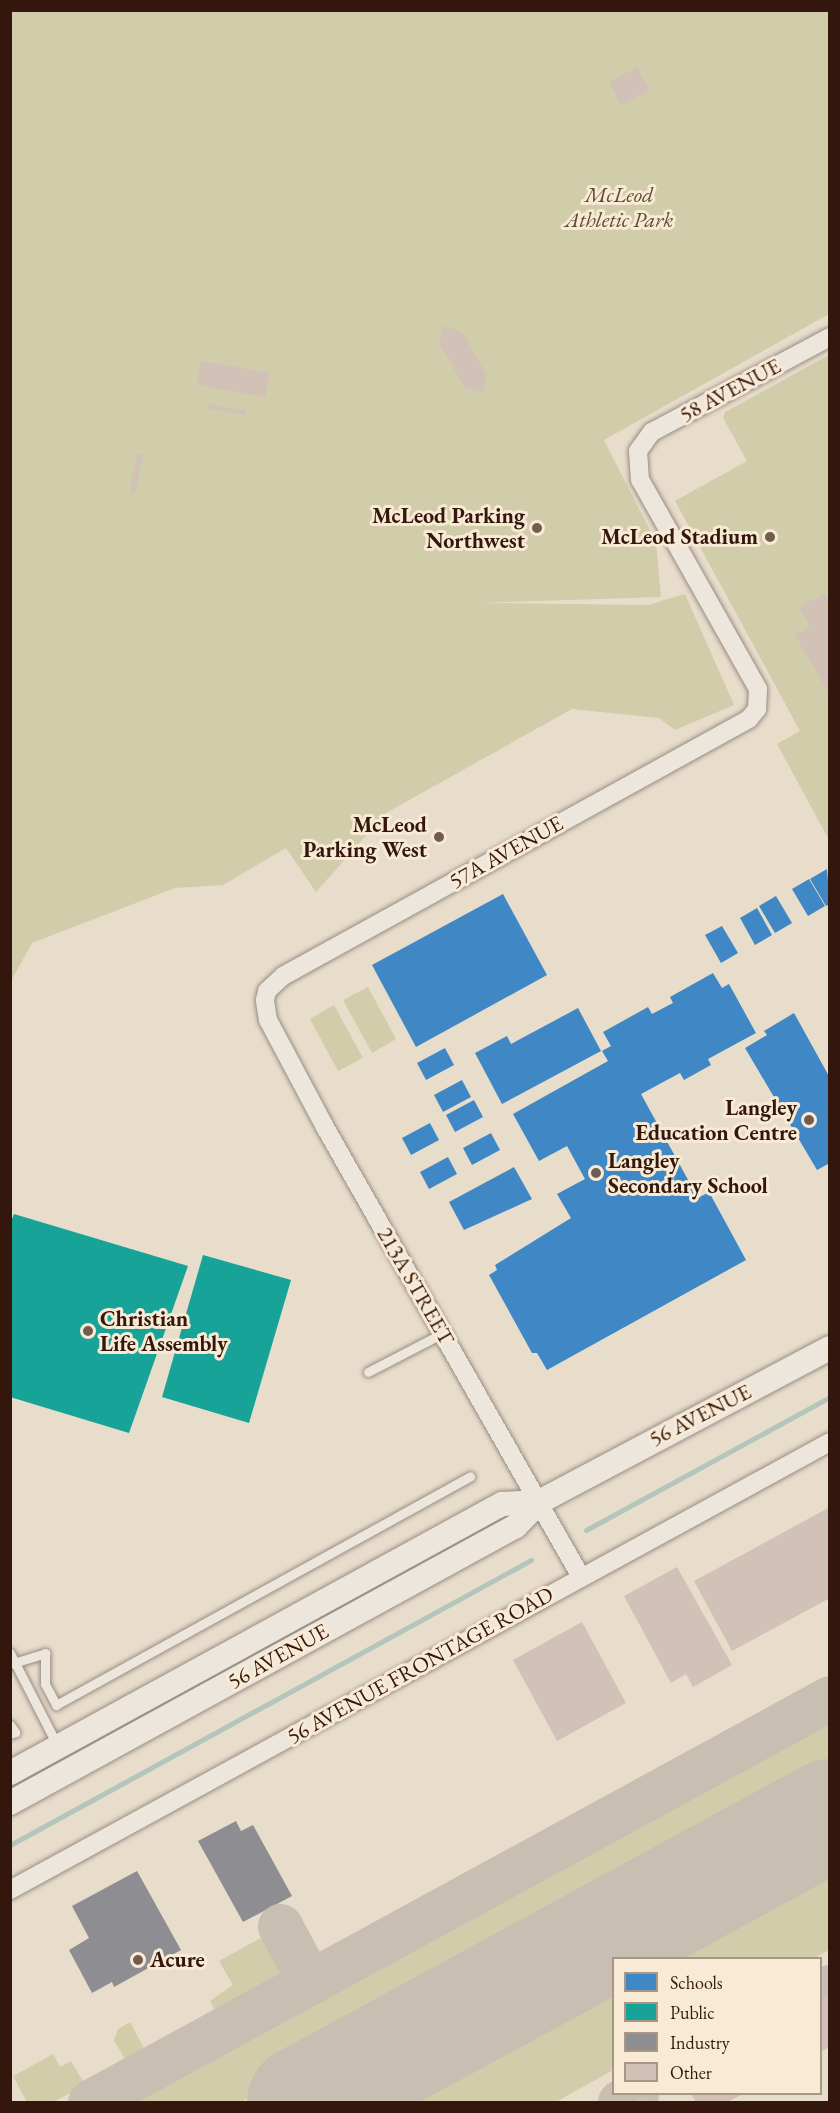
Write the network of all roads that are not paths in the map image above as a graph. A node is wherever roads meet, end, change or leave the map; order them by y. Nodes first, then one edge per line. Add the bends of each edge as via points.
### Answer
1 (830, 337) edge
2 (750, 718) joint
3 (267, 991) joint
4 (443, 1333) junction
5 (830, 1348) edge
6 (368, 1372) dead end
7 (830, 1442) edge
8 (470, 1476) dead end
9 (539, 1502) junction
10 (581, 1576) junction
11 (12, 1659) edge
12 (10, 1725) edge
13 (10, 1734) edge
14 (58, 1747) junction
15 (10, 1773) edge
16 (58, 1777) junction
17 (10, 1803) edge
18 (10, 1890) edge

1 - 2 street, 58 AVENUE via 652,432 638,451 640,480 758,689 757,709
2 - 3 street, 57A AVENUE via 283,976
3 - 4 street, 213A STREET via 268,1020
4 - 6 lane
4 - 9 street, 213A STREET
5 - 9 main road, 56 AVENUE
7 - 10 street, 56 AVENUE FRONTAGE ROAD
8 - 11 lane via 56,1705 45,1684 45,1653
9 - 10 street, 213A STREET
9 - 14 main road, 56 AVENUE via 502,1504
9 - 16 main road, 56 AVENUE via 516,1526
10 - 18 street, 56 AVENUE FRONTAGE ROAD
11 - 14 lane
12 - 13 lane via 15,1732
14 - 15 main road, 56 AVENUE
14 - 16 main road
16 - 17 main road, 56 AVENUE

